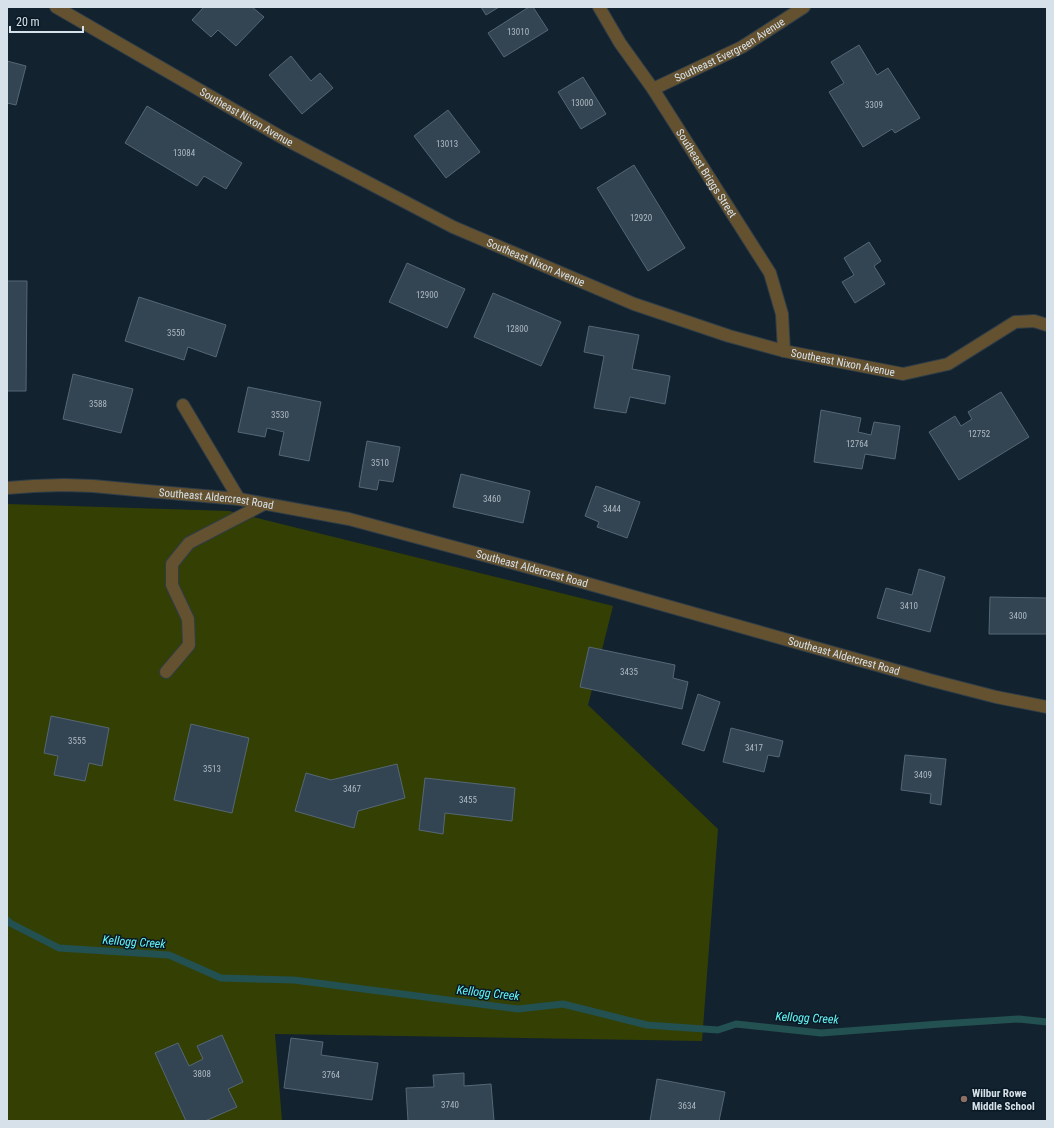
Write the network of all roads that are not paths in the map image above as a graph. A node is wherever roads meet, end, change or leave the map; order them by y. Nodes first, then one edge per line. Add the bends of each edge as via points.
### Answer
1 (56, 7) edge
2 (599, 7) edge
3 (804, 7) edge
4 (653, 89) junction
5 (1047, 325) edge
6 (784, 351) junction
7 (183, 405) dead end
8 (7, 488) edge
9 (239, 499) junction
10 (264, 504) junction
11 (166, 672) dead end
12 (1047, 707) edge

1 - 6 street, Southeast Nixon Avenue via 281,137 454,227 634,304 729,336
2 - 4 street, Southeast Briggs Street via 620,43
3 - 4 street, Southeast Evergreen Avenue via 742,47
4 - 6 street, Southeast Briggs Street via 770,273 782,314
5 - 6 street, Southeast Nixon Avenue via 1034,321 1015,322 948,364 903,374
7 - 9 street
8 - 9 street, Southeast Aldercrest Road via 94,486
9 - 10 street, Southeast Aldercrest Road
10 - 11 street via 189,543 172,564 172,585 188,619 189,645
10 - 12 street, Southeast Aldercrest Road via 357,521 930,680

